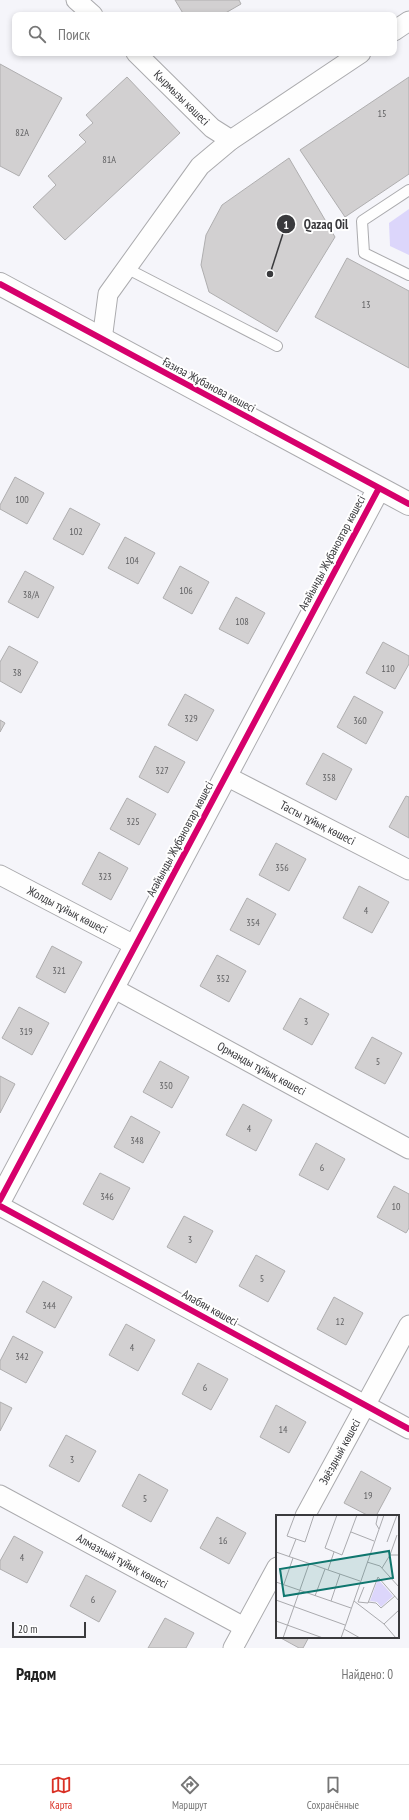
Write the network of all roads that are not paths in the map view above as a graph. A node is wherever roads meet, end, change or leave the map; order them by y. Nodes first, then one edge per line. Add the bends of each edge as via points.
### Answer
1 (76, 0) edge
2 (90, 12) edge
3 (409, 21) edge
4 (397, 29) edge
5 (139, 56) edge
6 (356, 56) edge
7 (230, 140) junction
8 (409, 190) edge
9 (126, 268) junction
10 (409, 275) edge
11 (0, 284) edge
12 (102, 340) junction
13 (277, 346) dead end
14 (379, 488) junction
15 (409, 504) edge
16 (226, 776) junction
17 (409, 870) edge
18 (0, 874) edge
19 (136, 946) junction
20 (113, 988) junction
21 (409, 1150) edge
22 (0, 1200) edge
23 (0, 1206) edge
24 (409, 1325) edge
25 (365, 1406) junction
26 (409, 1429) edge
27 (0, 1495) edge
28 (306, 1515) edge
29 (276, 1569) edge
30 (244, 1627) junction
31 (233, 1648) edge

1 - 2 street
3 - 4 street
5 - 7 street, Қырмызы көшесі via 212,128
6 - 7 street
7 - 9 street via 200,166
8 - 10 lane via 362,221 364,252
9 - 12 street via 108,294
9 - 13 lane
11 - 12 street, Ғазиза Жұбанова көшесі
12 - 14 street, Ғазиза Жұбанова көшесі
14 - 15 street, Ғазиза Жұбанова көшесі
14 - 16 street, Ағайынды Жұбановтар көшесі
16 - 17 street, Тасты тұйық көшесі
16 - 19 street, Ағайынды Жұбановтар көшесі
18 - 19 street, Жолды тұйық көшесі
19 - 20 street, Ағайынды Жұбановтар көшесі
20 - 21 street, Орманды тұйық көшесі
20 - 22 street, Ағайынды Жұбановтар көшесі
23 - 25 street, Алабян көшесі
24 - 25 street, Звёздный көшесі
25 - 26 street, Алабян көшесі
25 - 28 street, Звёздный көшесі
27 - 30 street, Алмазный тұйық көшесі
29 - 30 street
30 - 31 street

